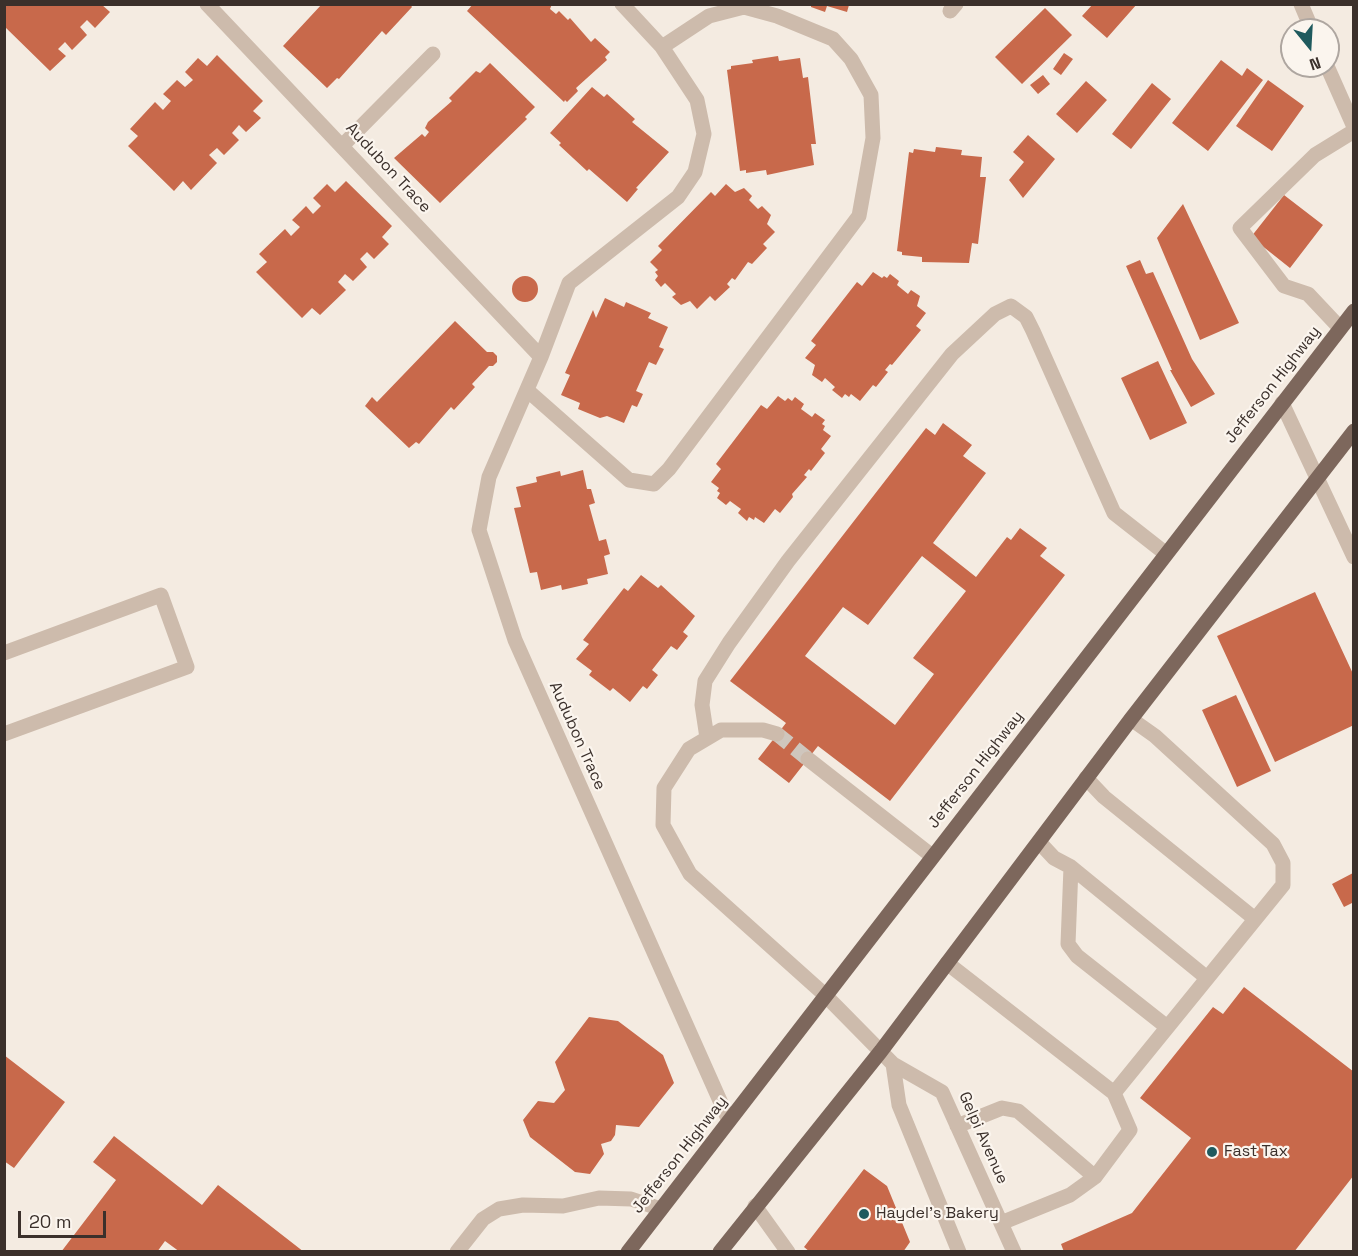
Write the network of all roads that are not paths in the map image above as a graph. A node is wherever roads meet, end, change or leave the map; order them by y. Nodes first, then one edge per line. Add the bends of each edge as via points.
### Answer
1 (207, 4) edge
2 (622, 4) edge
3 (1301, 4) edge
4 (1307, 18) edge
5 (662, 47) junction
6 (433, 54) dead end
7 (1332, 78) edge
8 (1353, 127) edge
9 (1353, 131) edge
10 (342, 146) junction
11 (1353, 311) edge
12 (1341, 328) junction
13 (541, 357) junction
14 (527, 390) junction
15 (1282, 403) junction
16 (1353, 431) edge
17 (1316, 478) junction
18 (1165, 554) junction
19 (1353, 557) edge
20 (4, 653) edge
21 (1131, 719) junction
22 (4, 734) edge
23 (777, 734) tunnel mouth
24 (707, 738) junction
25 (808, 759) tunnel mouth
26 (1086, 778) junction
27 (1039, 842) junction
28 (932, 856) junction
29 (1071, 867) junction
30 (1255, 919) junction
31 (947, 963) junction
32 (1207, 978) junction
33 (825, 995) junction
34 (1167, 1027) junction
35 (881, 1051) junction
36 (893, 1064) junction
37 (1114, 1093) junction
38 (729, 1121) junction
39 (957, 1126) junction
40 (1095, 1177) junction
41 (755, 1206) junction
42 (661, 1209) junction
43 (1001, 1223) junction
44 (457, 1251) edge
45 (628, 1251) edge
46 (720, 1251) edge
47 (788, 1251) edge
48 (959, 1251) edge
49 (1014, 1251) edge

1 - 10 street, Audubon Trace
2 - 5 street, Audubon Trace
3 - 4 street
5 - 13 street, Audubon Trace via 697,100 704,134 695,172 678,197 570,283
5 - 14 street via 709,16 744,7 832,39 851,59 871,95 873,138 859,216 654,484 629,480
6 - 10 street
7 - 8 street
9 - 12 street via 1315,154 1239,228 1284,286 1308,294
10 - 13 street, Audubon Trace
11 - 12 main road, Jefferson Highway
12 - 15 main road, Jefferson Highway
13 - 14 street, Audubon Trace
14 - 38 street, Audubon Trace via 489,477 479,530 514,640
15 - 17 street
15 - 18 main road, Jefferson Highway
16 - 17 main road
17 - 19 street
17 - 21 main road
18 - 24 street via 1114,513 1033,331 1026,317 1011,306 995,314 951,354 788,561 729,643 705,681 702,705
18 - 28 main road, Jefferson Highway
20 - 22 street via 161,595 186,667
21 - 26 main road
21 - 30 street via 1155,736 1273,844 1283,863 1283,885
23 - 24 street via 721,730
24 - 33 street, Gelpi Avenue via 689,749 664,788 663,825 690,874
25 - 28 street
26 - 27 main road
26 - 30 street via 1104,797
27 - 29 street via 1054,858
27 - 31 main road
28 - 33 main road, Jefferson Highway
29 - 32 street
29 - 34 street via 1068,944 1077,956
30 - 32 street
31 - 35 main road
31 - 37 street
32 - 34 street
33 - 35 street, Gelpi Avenue
33 - 38 main road, Jefferson Highway
34 - 37 street
35 - 36 street, Gelpi Avenue
35 - 41 main road
36 - 39 street, Gelpi Avenue via 942,1092
36 - 48 street via 899,1105
37 - 40 street via 1130,1130
38 - 42 main road, Jefferson Highway
39 - 40 street via 1002,1108 1018,1110
39 - 43 street, Gelpi Avenue
40 - 43 street via 1070,1195
41 - 46 main road
41 - 47 street
42 - 44 street via 631,1199 599,1198 563,1206 499,1209 483,1219
42 - 45 main road, Jefferson Highway
43 - 49 street, Gelpi Avenue

